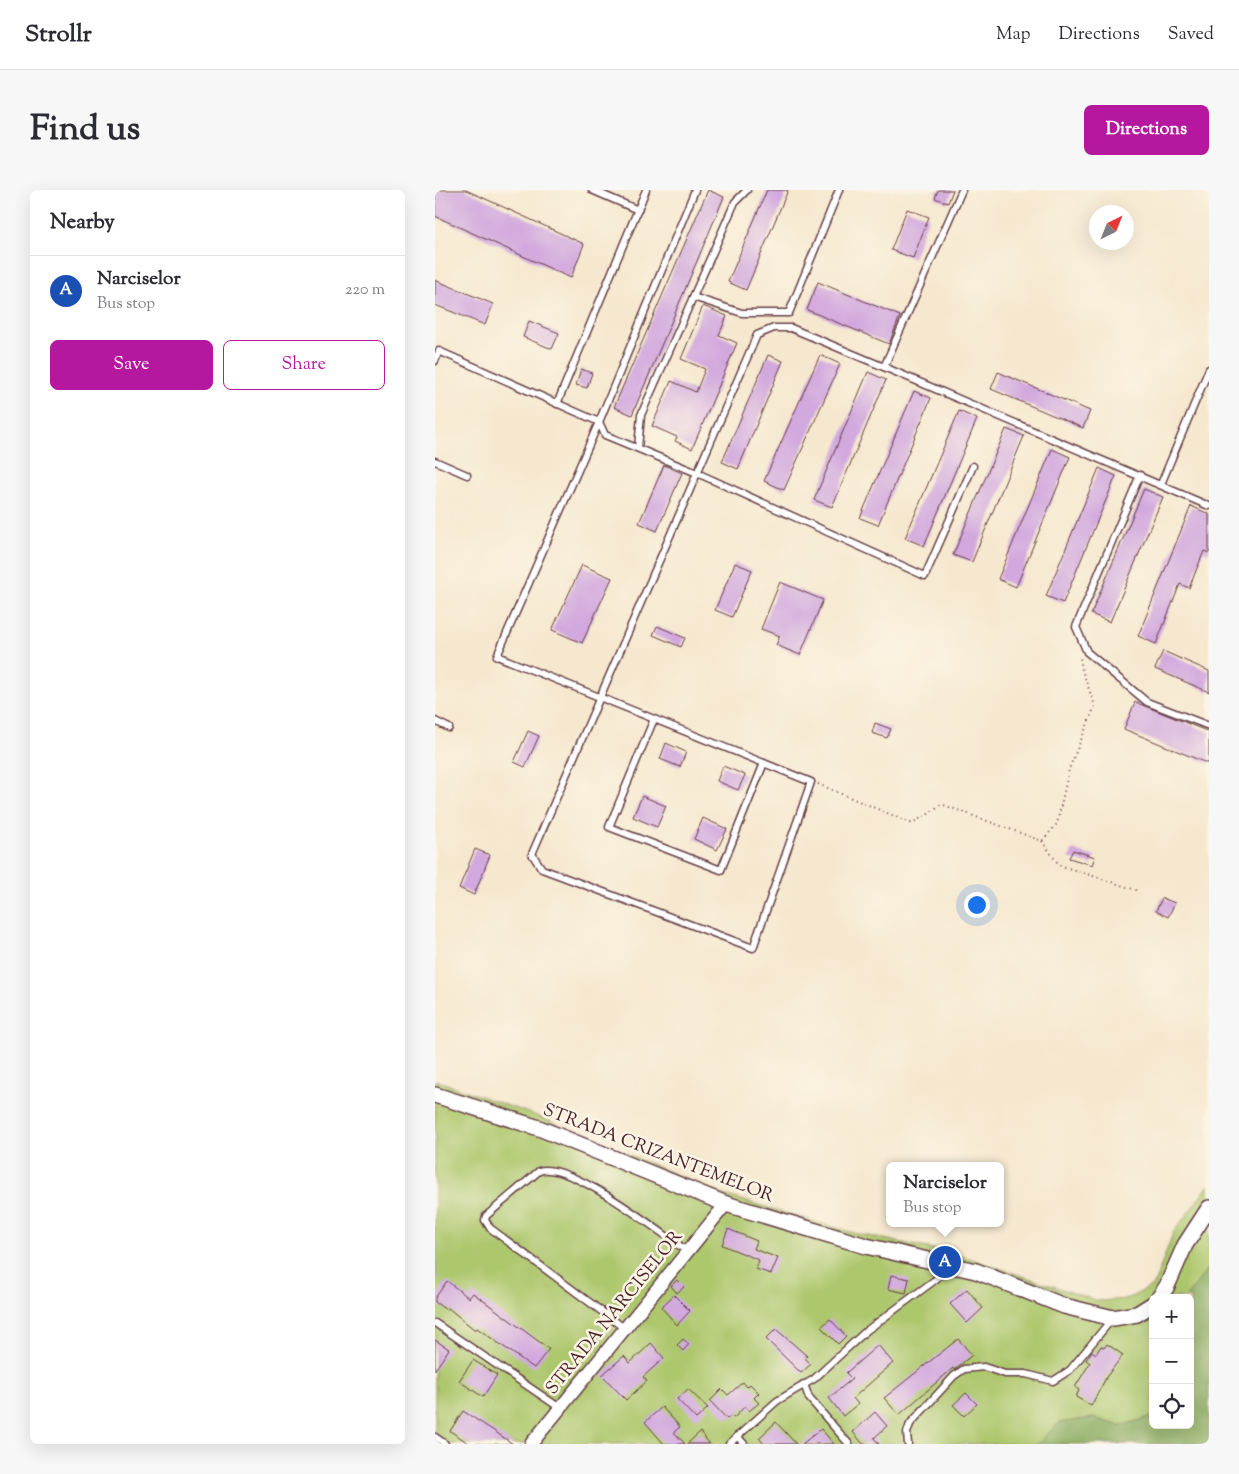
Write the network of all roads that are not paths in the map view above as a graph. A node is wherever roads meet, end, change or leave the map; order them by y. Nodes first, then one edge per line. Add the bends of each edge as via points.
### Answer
1 (592, 190) edge
2 (646, 190) edge
3 (695, 190) edge
4 (747, 190) edge
5 (839, 190) edge
6 (962, 190) edge
7 (638, 210) junction
8 (693, 297) junction
9 (437, 350) edge
10 (435, 361) edge
11 (884, 367) junction
12 (1209, 369) edge
13 (557, 404) junction
14 (599, 422) junction
15 (638, 448) junction
16 (435, 461) edge
17 (973, 466) dead end
18 (697, 473) junction
19 (467, 475) dead end
20 (1140, 475) junction
21 (1161, 484) junction
22 (1209, 506) edge
23 (600, 698) junction
24 (654, 719) junction
25 (435, 721) edge
26 (1209, 726) edge
27 (449, 728) dead end
28 (764, 763) junction
29 (435, 1095) edge
30 (726, 1204) junction
31 (1209, 1208) edge
32 (688, 1252) junction
33 (949, 1266) junction
34 (1162, 1294) edge
35 (1149, 1306) edge
36 (1113, 1318) junction
37 (435, 1324) edge
38 (624, 1328) junction
39 (804, 1384) junction
40 (560, 1409) junction
41 (737, 1436) junction
42 (435, 1437) edge
43 (445, 1444) edge
44 (531, 1444) edge
45 (729, 1444) edge
46 (744, 1444) edge
47 (849, 1444) edge
48 (908, 1444) edge

1 - 7 lane
2 - 7 lane
3 - 14 lane
4 - 8 lane via 735,202
5 - 8 lane via 789,314 742,313
6 - 11 lane
7 - 13 lane
8 - 15 lane via 641,415
9 - 10 lane
9 - 13 lane
11 - 18 lane via 791,328 774,328 757,335
11 - 20 lane
12 - 21 lane
13 - 14 lane
14 - 15 lane via 605,435
14 - 23 lane via 497,656
15 - 18 lane
16 - 19 lane
17 - 18 lane via 925,576
18 - 23 lane
20 - 21 lane
20 - 26 lane via 1076,627 1087,652 1147,702
21 - 22 lane
23 - 24 lane
23 - 28 lane via 532,854 542,869 753,948 811,782
24 - 28 lane
24 - 28 lane via 609,827 721,870
25 - 27 lane
29 - 30 street, STRADA CRIZANTEMELOR via 539,1128
30 - 32 street, STRADA NARCISELOR
30 - 33 street, STRADA CRIZANTEMELOR via 866,1246
31 - 34 street via 1185,1245
32 - 38 street, STRADA NARCISELOR
32 - 38 lane via 589,1185 549,1168 539,1171 486,1216 490,1228
33 - 36 street, STRADA CRIZANTEMELOR via 997,1278 1064,1306
33 - 39 lane
35 - 36 street, STRADA CRIZANTEMELOR via 1137,1314
36 - 48 lane via 1070,1370 1053,1381 1027,1374 1005,1374 984,1367 964,1369 910,1424
37 - 40 lane
38 - 40 street, STRADA NARCISELOR
39 - 41 lane via 777,1401
39 - 47 lane via 809,1398
40 - 44 street, STRADA NARCISELOR
41 - 45 lane
41 - 46 lane
42 - 43 lane

